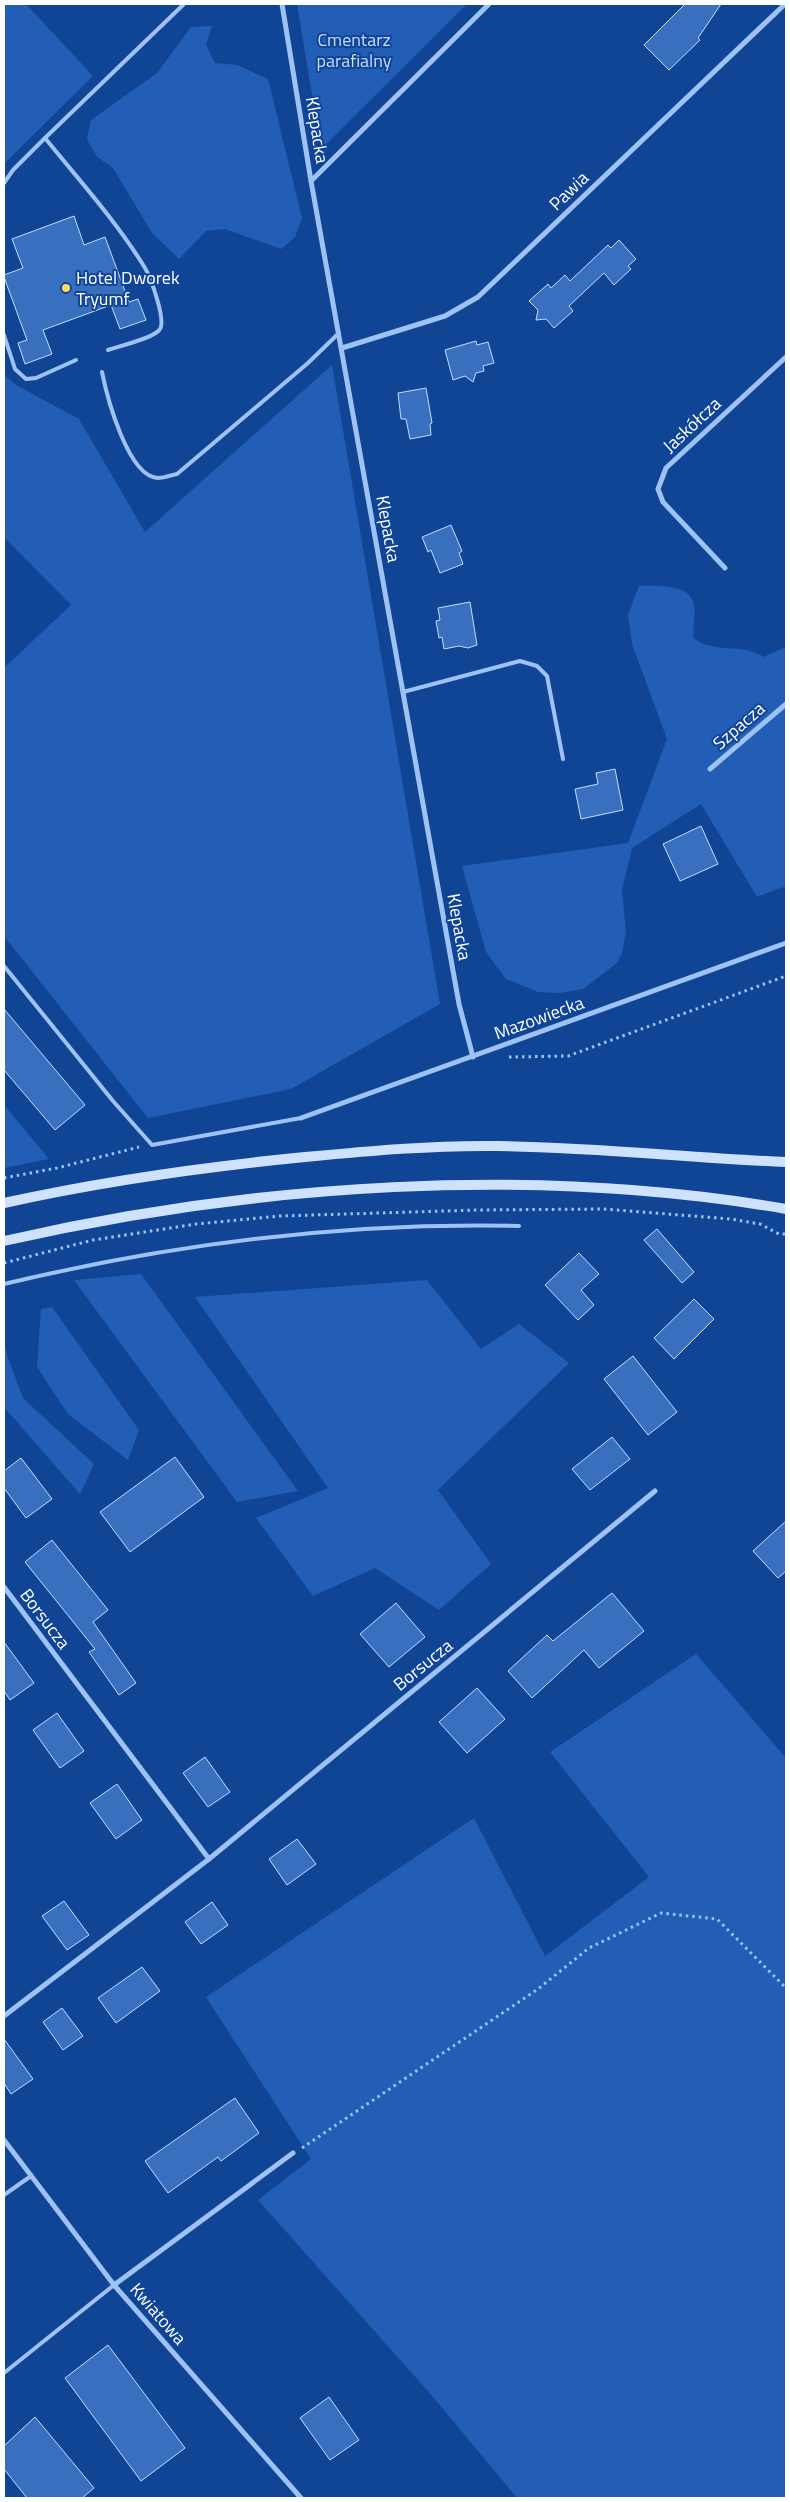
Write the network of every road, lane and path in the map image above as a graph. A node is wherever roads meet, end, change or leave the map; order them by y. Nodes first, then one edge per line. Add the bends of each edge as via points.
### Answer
1 (184, 4) edge
2 (282, 4) edge
3 (489, 4) edge
4 (785, 4) edge
5 (45, 138) junction
6 (311, 181) junction
7 (4, 183) edge
8 (339, 332) junction
9 (4, 335) edge
10 (342, 348) junction
11 (108, 350) dead end
12 (786, 357) edge
13 (76, 360) dead end
14 (102, 372) dead end
15 (725, 568) dead end
16 (403, 692) junction
17 (786, 704) edge
18 (563, 758) dead end
19 (710, 770) dead end
20 (786, 943) edge
21 (4, 966) edge
22 (786, 976) edge
23 (474, 1057) junction
24 (502, 1057) dead end
25 (301, 1118) joint
26 (152, 1145) junction
27 (786, 1162) edge
28 (4, 1178) edge
29 (4, 1204) edge
30 (786, 1209) edge
31 (519, 1226) dead end
32 (4, 1241) edge
33 (4, 1284) edge
34 (655, 1491) dead end
35 (4, 1587) edge
36 (209, 1859) junction
37 (786, 1988) edge
38 (4, 2016) edge
39 (4, 2140) edge
40 (293, 2153) joint
41 (32, 2176) junction
42 (4, 2195) edge
43 (114, 2284) junction
44 (4, 2373) edge
45 (301, 2498) edge

1 - 5 lane
2 - 6 street, Klepacka
3 - 6 street
4 - 10 street, Pawia via 478,297 445,316
5 - 7 lane
5 - 11 lane via 146,269 162,315 162,325 157,333
6 - 8 street, Klepacka
8 - 10 street, Klepacka
8 - 14 lane via 308,363 178,474 157,478 142,472 131,458 106,392
9 - 13 lane via 15,369 26,379 36,378
10 - 16 street, Klepacka
12 - 15 street, Jaskółcza via 666,468 658,489 663,502
16 - 18 lane via 520,661 537,666 547,676
16 - 23 street, Klepacka via 459,1004
17 - 19 street, Szpacza
20 - 23 street, Mazowiecka
21 - 26 lane via 113,1102
22 - 24 path via 568,1056
23 - 25 street, Mazowiecka
25 - 26 lane
26 - 28 path
27 - 29 main road via 497,1146 384,1150 204,1167 70,1188
30 - 32 main road via 661,1191 488,1186 368,1189 278,1195 197,1206 87,1222
31 - 33 lane via 375,1228 244,1241 126,1257
34 - 36 street, Borsucza
35 - 36 street, Borsucza
36 - 38 street, Borsucza
37 - 40 path via 717,1919 660,1913 589,1948 538,1989
39 - 41 street, Kwiatowa
40 - 43 street
41 - 42 lane
41 - 43 street, Kwiatowa
43 - 44 lane
43 - 45 street, Kwiatowa

